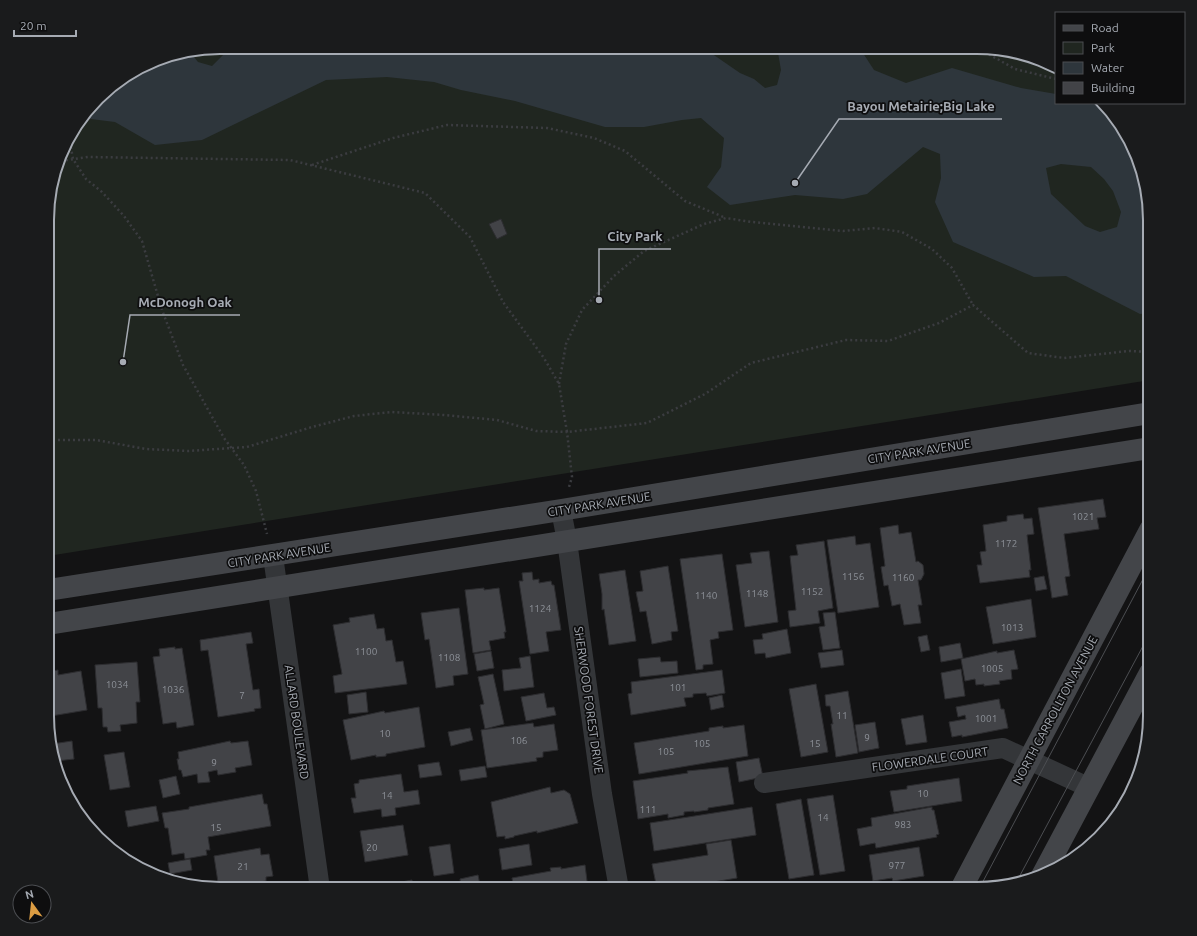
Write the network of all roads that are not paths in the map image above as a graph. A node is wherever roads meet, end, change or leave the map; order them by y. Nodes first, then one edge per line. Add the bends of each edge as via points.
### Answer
1 (1143, 414) edge
2 (1143, 449) edge
3 (561, 510) junction
4 (567, 541) junction
5 (1143, 543) edge
6 (274, 556) junction
7 (278, 587) junction
8 (54, 589) edge
9 (54, 623) edge
10 (1143, 686) edge
11 (1029, 759) junction
12 (764, 783) dead end
13 (1088, 787) junction
14 (1050, 865) edge
15 (319, 882) edge
16 (618, 882) edge
17 (965, 882) edge

1 - 3 main road, CITY PARK AVENUE
2 - 4 main road
3 - 4 street, SHERWOOD FOREST DRIVE
3 - 6 main road, CITY PARK AVENUE
4 - 7 main road
4 - 16 street, SHERWOOD FOREST DRIVE via 602,794
5 - 11 main road, NORTH CARROLLTON AVENUE
6 - 7 street, ALLARD BOULEVARD
6 - 8 main road, CITY PARK AVENUE
7 - 9 main road
7 - 15 street, ALLARD BOULEVARD
10 - 13 main road
11 - 12 street, FLOWERDALE COURT via 1003,748
11 - 13 street, FLOWERDALE COURT
11 - 17 main road, NORTH CARROLLTON AVENUE
13 - 14 main road

